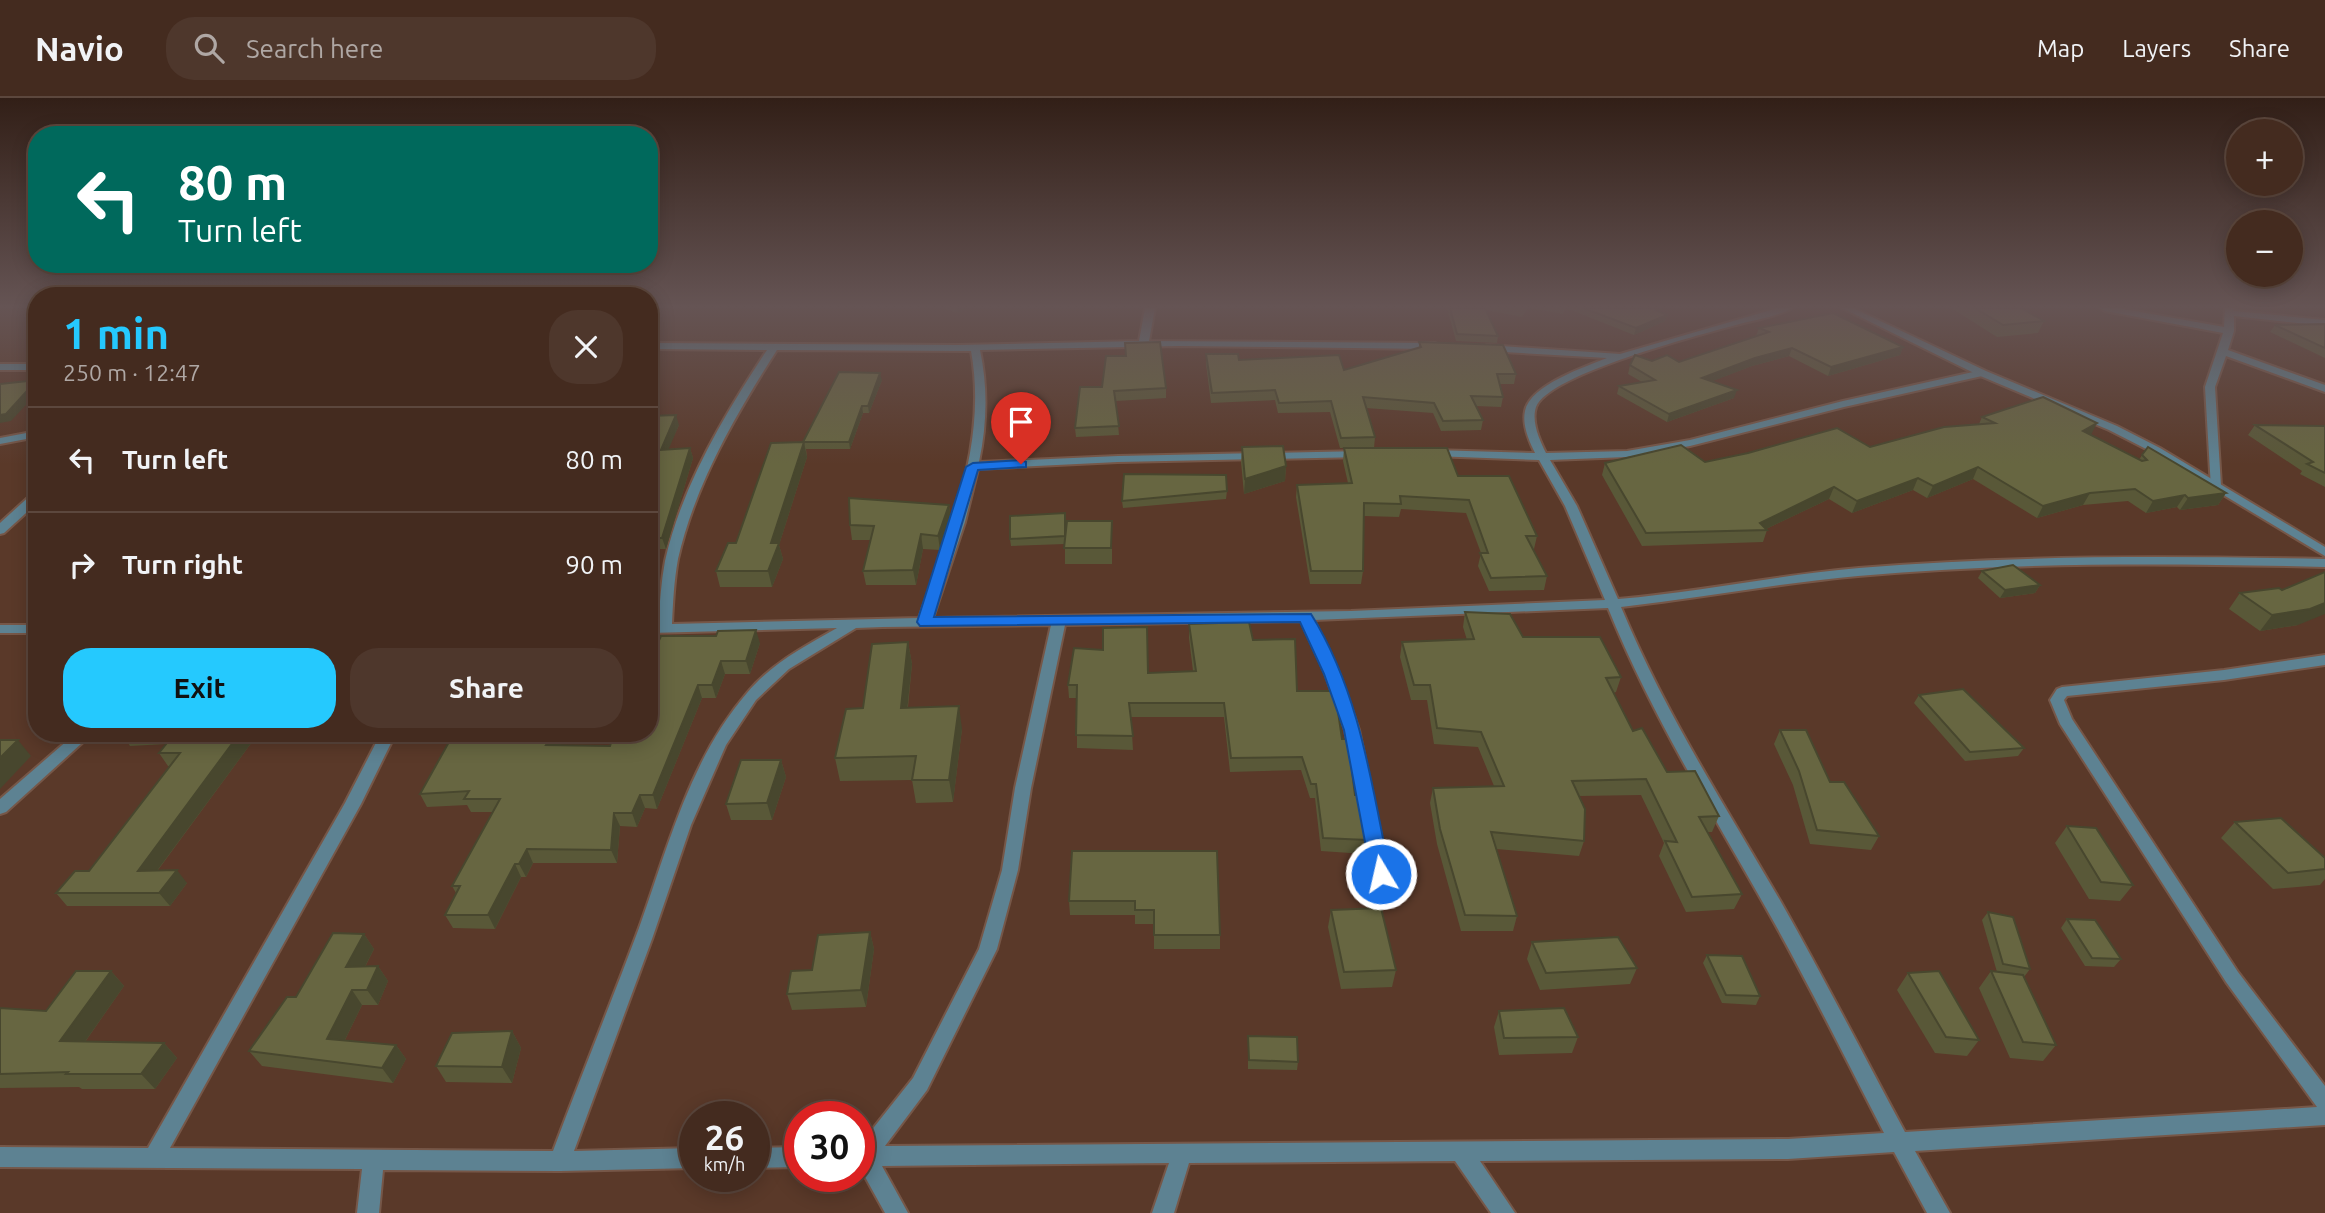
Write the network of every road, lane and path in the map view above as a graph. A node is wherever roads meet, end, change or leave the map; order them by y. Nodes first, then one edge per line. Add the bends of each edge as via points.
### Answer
1 (765, 360) edge
2 (979, 360) edge
3 (1613, 360) edge
4 (1955, 360) edge
5 (2218, 360) edge
6 (2246, 360) edge
7 (28, 367) edge
8 (0, 368) edge
9 (1982, 373) junction
10 (2325, 389) edge
11 (28, 436) edge
12 (0, 441) edge
13 (1421, 453) edge
14 (1375, 454) edge
15 (1543, 457) junction
16 (973, 467) junction
17 (2214, 486) junction
18 (28, 504) edge
19 (0, 530) edge
20 (2325, 552) edge
21 (2325, 564) edge
22 (1612, 605) junction
23 (1306, 617) junction
24 (1059, 620) junction
25 (925, 622) junction
26 (852, 625) junction
27 (0, 628) edge
28 (658, 628) edge
29 (665, 628) junction
30 (28, 629) edge
31 (2325, 660) edge
32 (76, 742) edge
33 (384, 742) edge
34 (0, 808) edge
35 (1381, 874) dead end
36 (2325, 1102) edge
37 (2325, 1116) edge
38 (875, 1140) edge
39 (1899, 1144) junction
40 (1461, 1152) junction
41 (1182, 1154) junction
42 (875, 1156) edge
43 (0, 1157) edge
44 (374, 1158) junction
45 (679, 1158) edge
46 (153, 1159) junction
47 (560, 1161) junction
48 (875, 1177) edge
49 (368, 1213) edge
50 (897, 1213) edge
51 (1163, 1213) edge
52 (1504, 1213) edge
53 (1940, 1213) edge

1 - 29 street via 742,395 675,549
2 - 16 street via 982,421
3 - 15 street via 1569,377 1540,394 1531,406 1531,427
4 - 9 street
5 - 17 street via 2210,387
6 - 10 street
7 - 8 street
9 - 15 street via 1690,443 1626,454
9 - 17 street via 2113,428
11 - 12 street
13 - 15 street
14 - 16 street
15 - 22 street via 1570,504
16 - 25 street
17 - 20 street
18 - 19 street
21 - 22 street via 2065,560 1951,565 1857,572
22 - 23 street
22 - 39 street via 1655,698 1791,937
23 - 24 street
23 - 35 street via 1352,730
24 - 25 street
24 - 38 street via 1010,870 988,949 920,1084
25 - 26 street
26 - 29 street
26 - 47 street via 769,678 732,721 682,825
27 - 30 street
28 - 29 street
31 - 36 street via 2131,686 2074,689 2062,692 2057,700 2065,720 2232,977
32 - 34 street
33 - 46 street
37 - 39 street
39 - 40 street
39 - 53 street
40 - 41 street
40 - 52 street
41 - 42 street
41 - 51 street
43 - 46 street
44 - 46 street
44 - 47 street
44 - 49 street
45 - 47 street
48 - 50 street

